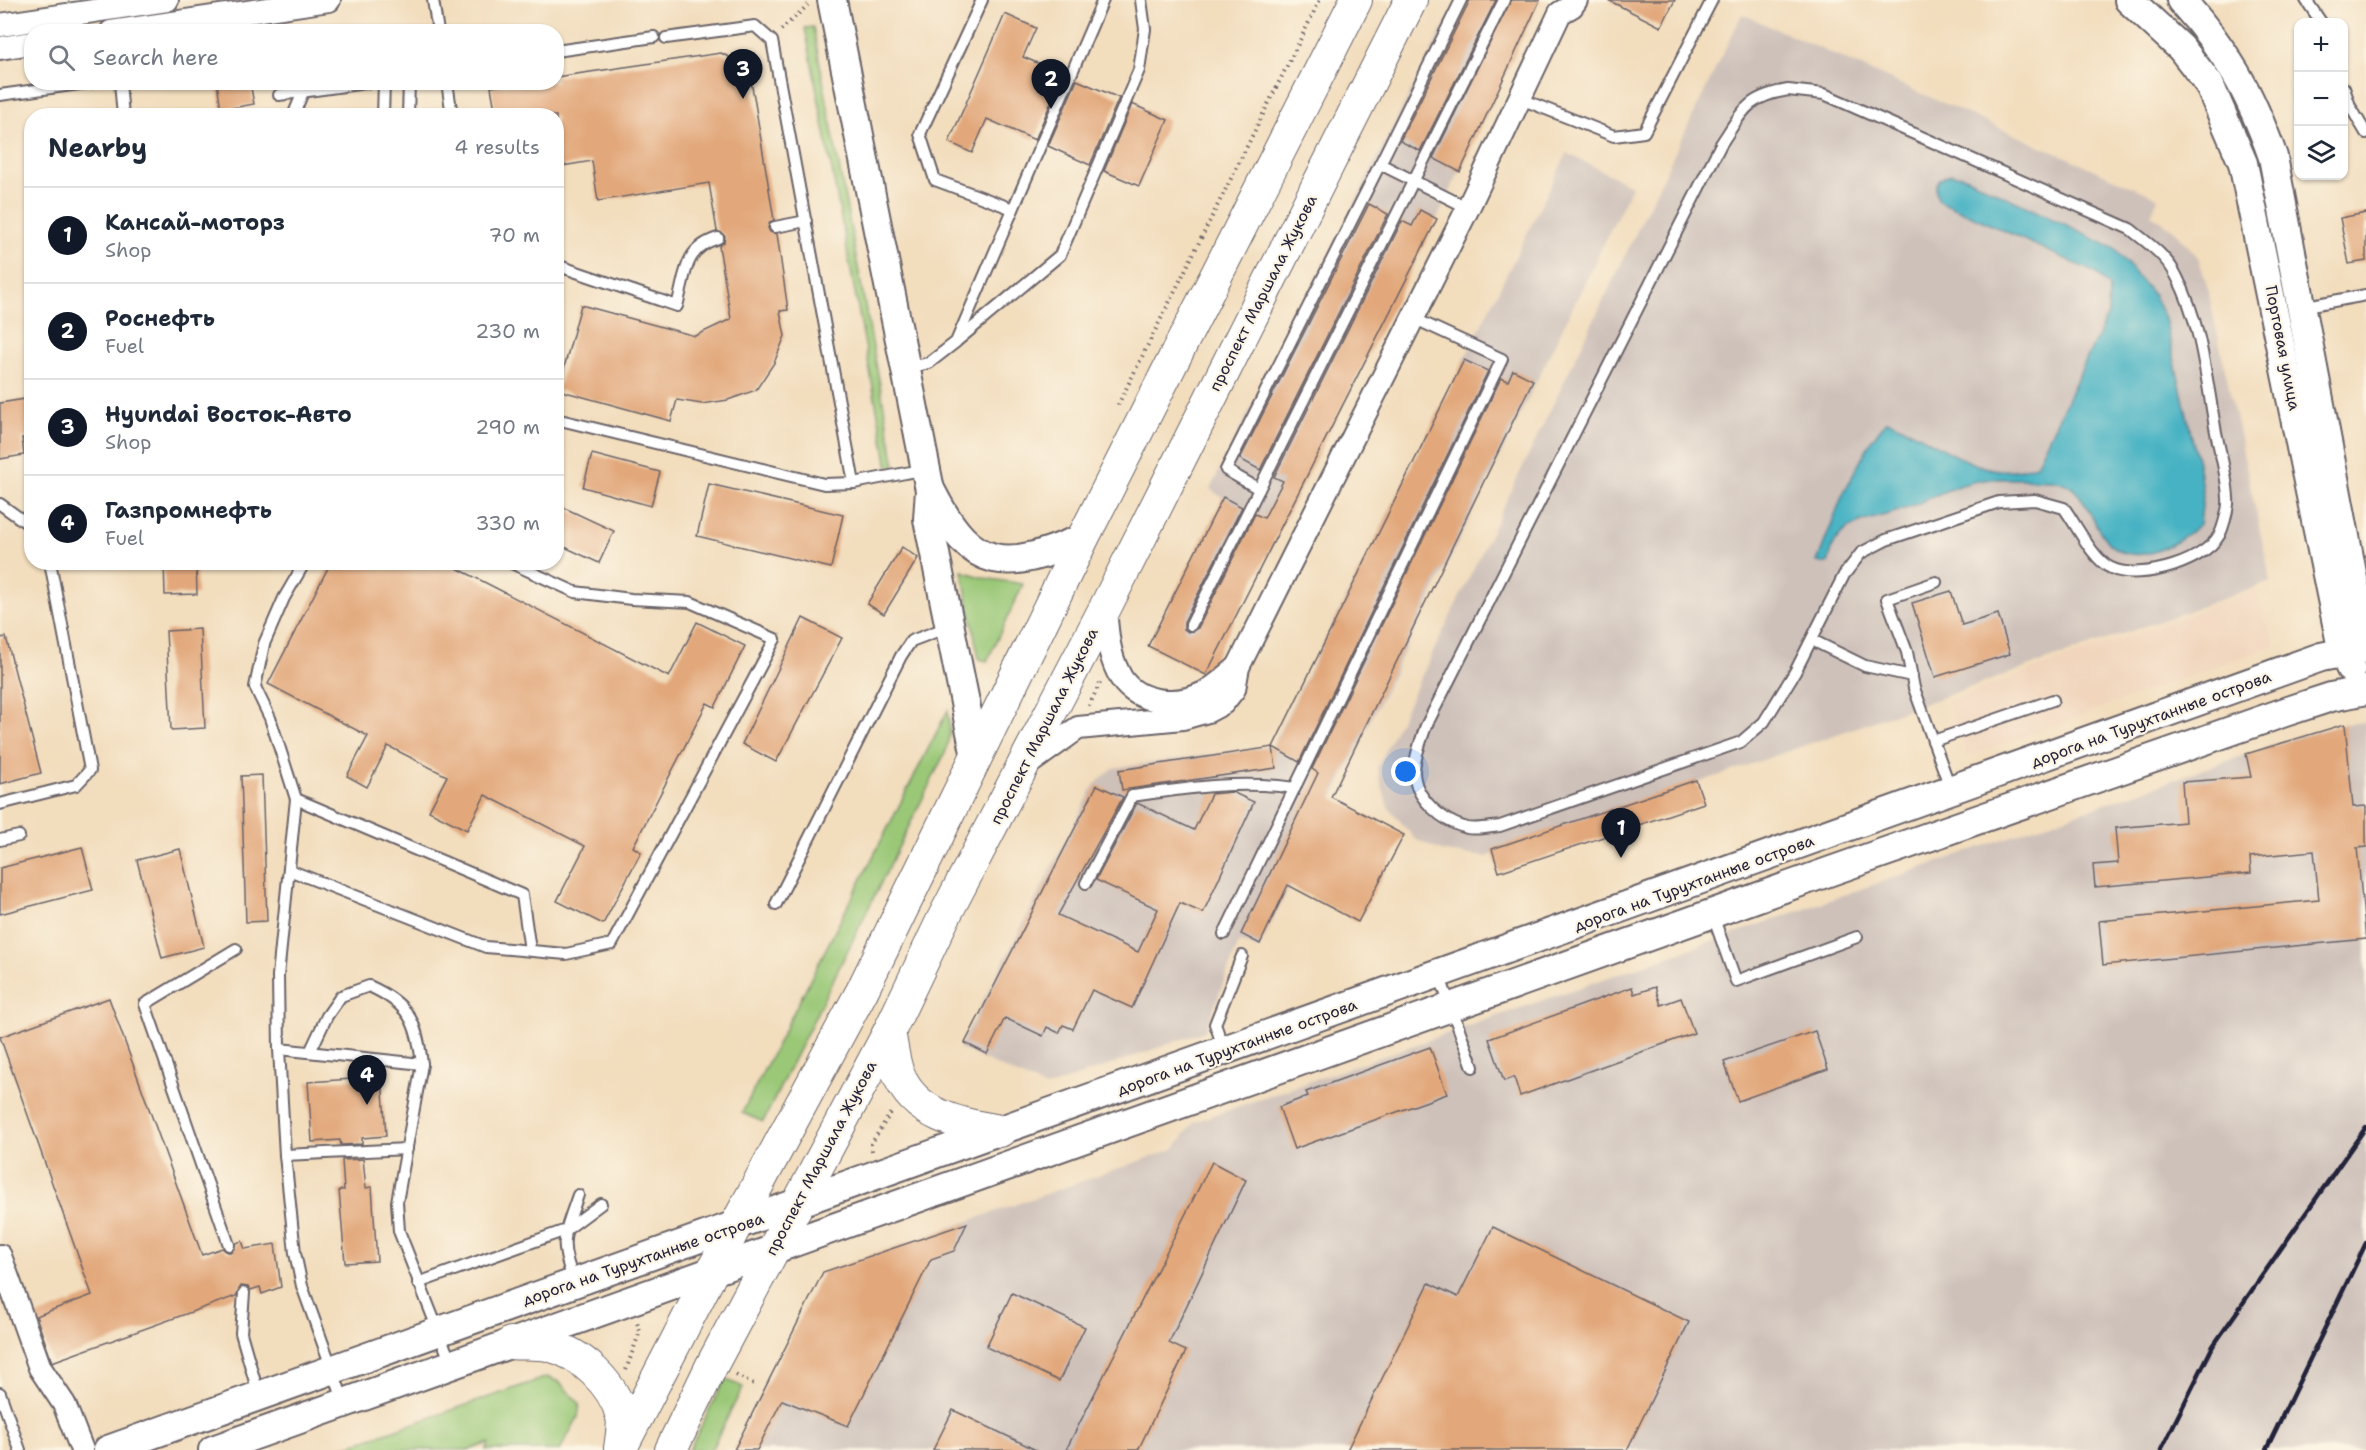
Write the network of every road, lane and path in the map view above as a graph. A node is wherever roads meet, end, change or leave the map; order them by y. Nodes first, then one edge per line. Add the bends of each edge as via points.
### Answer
1 (167, 0) edge
2 (329, 0) edge
3 (433, 0) edge
4 (982, 0) edge
5 (1103, 0) edge
6 (1141, 0) edge
7 (1320, 0) edge
8 (1356, 0) edge
9 (1411, 0) edge
10 (1461, 0) edge
11 (1504, 0) edge
12 (1712, 0) edge
13 (2129, 0) edge
14 (2181, 0) edge
15 (2306, 0) edge
16 (822, 2) edge
17 (1564, 4) edge
18 (108, 9) junction
19 (2318, 18) edge
20 (111, 24) edge
21 (166, 24) edge
22 (437, 24) edge
23 (0, 25) edge
24 (654, 37) dead end
25 (666, 38) dead end
26 (772, 41) junction
27 (24, 44) edge
28 (0, 48) edge
29 (564, 50) edge
30 (36, 90) edge
31 (121, 90) edge
32 (317, 90) edge
33 (384, 90) edge
34 (409, 90) edge
35 (448, 90) edge
36 (303, 92) junction
37 (0, 95) edge
38 (279, 95) dead end
39 (1521, 99) junction
40 (2348, 101) edge
41 (122, 108) edge
42 (296, 108) edge
43 (383, 108) edge
44 (408, 108) edge
45 (451, 108) edge
46 (2366, 133) edge
47 (1380, 164) junction
48 (1413, 181) junction
49 (1468, 208) junction
50 (1013, 209) junction
51 (806, 221) junction
52 (776, 227) dead end
53 (718, 238) dead end
54 (564, 268) edge
55 (2366, 295) edge
56 (2288, 310) junction
57 (1413, 318) junction
58 (956, 342) junction
59 (906, 368) junction
60 (1114, 414) dead end
61 (564, 421) edge
62 (928, 479) junction
63 (854, 483) junction
64 (1259, 489) junction
65 (0, 504) edge
66 (24, 520) edge
67 (1083, 538) junction
68 (52, 570) edge
69 (300, 570) edge
70 (527, 570) edge
71 (1936, 582) dead end
72 (1105, 608) junction
73 (1191, 625) dead end
74 (950, 627) junction
75 (1812, 640) junction
76 (2360, 649) edge
77 (1238, 668) junction
78 (1105, 673) dead end
79 (1912, 676) junction
80 (2364, 690) edge
81 (2053, 700) dead end
82 (1084, 715) dead end
83 (1934, 741) junction
84 (976, 757) junction
85 (1022, 769) junction
86 (1295, 788) junction
87 (1951, 790) junction
88 (296, 799) junction
89 (0, 804) edge
90 (19, 836) dead end
91 (0, 840) edge
92 (289, 870) junction
93 (1086, 883) dead end
94 (776, 904) dead end
95 (1712, 914) junction
96 (1224, 934) dead end
97 (1857, 937) dead end
98 (236, 949) dead end
99 (530, 950) junction
100 (1242, 956) dead end
101 (1439, 975) junction
102 (1451, 1007) junction
103 (889, 1032) junction
104 (279, 1049) junction
105 (310, 1052) junction
106 (1225, 1052) junction
107 (422, 1064) junction
108 (1473, 1067) dead end
109 (897, 1103) dead end
110 (1000, 1131) junction
111 (871, 1144) dead end
112 (407, 1149) junction
113 (285, 1155) junction
114 (578, 1195) dead end
115 (601, 1204) dead end
116 (796, 1205) junction
117 (735, 1227) junction
118 (566, 1230) junction
119 (229, 1245) dead end
120 (772, 1252) junction
121 (0, 1256) edge
122 (711, 1272) junction
123 (418, 1283) junction
124 (575, 1283) junction
125 (244, 1293) dead end
126 (640, 1331) dead end
127 (439, 1332) junction
128 (512, 1343) junction
129 (451, 1364) junction
130 (332, 1370) junction
131 (731, 1374) dead end
132 (623, 1379) dead end
133 (754, 1384) dead end
134 (0, 1393) edge
135 (259, 1396) junction
136 (344, 1402) junction
137 (20, 1450) edge
138 (82, 1450) edge
139 (108, 1450) edge
140 (213, 1450) edge
141 (620, 1450) edge
142 (671, 1450) edge

1 - 18 street
2 - 21 street
3 - 22 lane
4 - 50 lane via 920,134 934,180
5 - 50 lane
6 - 58 lane via 1145,29 1139,70 1059,255
7 - 60 path
8 - 67 main road
9 - 72 main road, проспект Маршала Жукова
10 - 47 lane
11 - 48 lane
12 - 39 lane via 1644,132 1614,136
13 - 56 street, Портовая улица via 2181,48 2209,84 2243,163
14 - 56 street, Портовая улица via 2209,31 2257,110 2273,157
15 - 19 lane
16 - 26 path via 804,5
16 - 59 street
17 - 39 street
18 - 20 lane
18 - 23 street
24 - 29 lane
25 - 26 lane via 755,26
26 - 51 lane
27 - 28 street
30 - 37 lane
31 - 41 lane
32 - 36 lane
33 - 43 lane
34 - 44 lane
35 - 45 lane
36 - 38 lane
36 - 42 lane
39 - 49 street
40 - 46 lane
47 - 48 lane
47 - 64 lane via 1226,470
48 - 49 lane
48 - 64 lane
49 - 57 street
50 - 58 lane
51 - 52 lane
51 - 63 lane
53 - 54 lane via 702,243 692,252 677,306
55 - 56 lane
56 - 76 street, Портовая улица
57 - 77 street
57 - 86 lane via 1502,359
58 - 59 lane via 928,363
59 - 62 street
61 - 63 lane via 824,484
62 - 63 lane
62 - 67 street via 954,531 987,556 1014,561 1044,556
62 - 74 street via 928,519
64 - 73 lane
65 - 66 lane
67 - 84 main road
68 - 89 lane via 90,770 76,785
69 - 88 lane via 264,644 255,687 270,718
70 - 99 lane via 575,592 690,602 775,639 612,944 566,954
71 - 79 lane via 1887,599
72 - 77 street via 1119,675 1130,689 1146,697 1187,700
72 - 85 main road, проспект Маршала Жукова
74 - 84 street
74 - 94 lane via 911,641 901,656
75 - 75 lane via 1764,722 1741,742 1500,826 1469,828 1445,820 1420,792 1414,772 1426,726 1721,144 1747,105 1766,93 1788,90 1824,93 1881,117 2130,230 2158,250 2177,275 2196,326 2229,500 2222,532 2205,552 2179,564 2126,573 2109,568 2097,556 2064,508 2034,500 1999,502 1976,509 1886,540 1861,553 1844,575
75 - 79 lane via 1865,666
76 - 80 street, Портовая улица
76 - 87 street, дорога на Турухтанные острова via 2321,657
77 - 85 street via 1234,689 1223,703 1208,711 1183,718 1078,728
78 - 82 path
79 - 83 lane
80 - 95 street, дорога на Турухтанные острова via 2285,712
81 - 83 lane
83 - 87 lane
84 - 117 main road via 862,991
85 - 103 main road, проспект Маршала Жукова
86 - 93 lane via 1258,783 1214,785 1132,796
86 - 96 lane
87 - 101 street, дорога на Турухтанные острова
88 - 92 lane
88 - 99 lane via 522,895
90 - 91 lane
92 - 99 lane via 486,947
92 - 104 lane via 278,976
95 - 97 lane via 1736,981
95 - 102 street, дорога на Турухтанные острова
98 - 119 lane via 145,1004
100 - 106 lane via 1215,1024
101 - 102 lane
101 - 106 street, дорога на Турухтанные острова
102 - 108 lane
102 - 120 street, дорога на Турухтанные острова
103 - 110 main road via 906,1090 926,1109 953,1122
103 - 116 main road, проспект Маршала Жукова
104 - 105 lane
104 - 113 lane
105 - 107 lane
105 - 107 lane via 341,996 369,986 389,995 410,1015 419,1035
106 - 110 street, дорога на Турухтанные острова
107 - 112 lane
109 - 111 path
110 - 116 street, дорога на Турухтанные острова
112 - 113 lane
112 - 123 lane via 397,1202 399,1231
113 - 130 lane via 300,1275
114 - 118 lane
115 - 118 lane
116 - 117 street, дорога на Турухтанные острова
116 - 120 main road, проспект Маршала Жукова
117 - 122 main road
117 - 124 street, дорога на Турухтанные острова
118 - 123 lane
118 - 124 lane via 563,1254
120 - 122 street, дорога на Турухтанные острова
120 - 142 main road, проспект Маршала Жукова
121 - 138 street via 40,1368 64,1404
122 - 128 street, дорога на Турухтанные острова
122 - 141 main road
123 - 127 lane
124 - 127 street, дорога на Турухтанные острова
125 - 135 lane via 241,1333
126 - 132 path
127 - 129 lane
127 - 130 street, дорога на Турухтанные острова
128 - 129 street, дорога на Турухтанные острова
128 - 141 main road via 549,1346 573,1355 596,1372 622,1418
129 - 136 street, дорога на Турухтанные острова
130 - 135 street, дорога на Турухтанные острова
130 - 136 lane
131 - 133 path
134 - 137 lane
135 - 139 street, дорога на Турухтанные острова
136 - 140 street, дорога на Турухтанные острова

